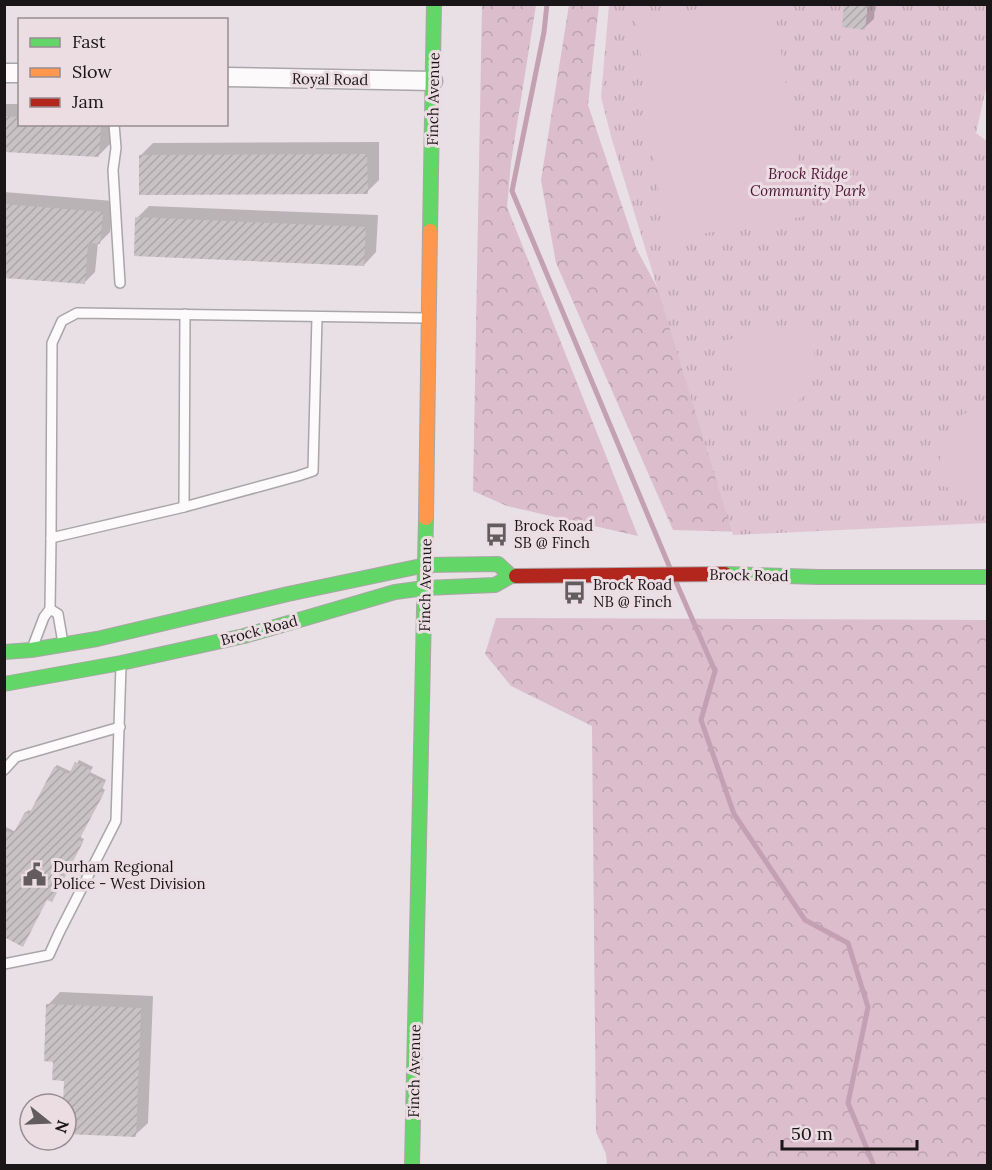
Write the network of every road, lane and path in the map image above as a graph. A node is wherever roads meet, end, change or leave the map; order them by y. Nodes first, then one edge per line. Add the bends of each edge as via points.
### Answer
1 (434, 4) edge
2 (228, 77) edge
3 (433, 81) junction
4 (114, 126) edge
5 (120, 283) dead end
6 (185, 314) junction
7 (317, 317) junction
8 (428, 318) junction
9 (184, 507) junction
10 (51, 538) junction
11 (426, 564) junction
12 (511, 576) junction
13 (987, 577) edge
14 (425, 588) junction
15 (50, 609) junction
16 (63, 644) junction
17 (31, 650) junction
18 (4, 652) edge
19 (121, 663) junction
20 (4, 684) edge
21 (120, 727) junction
22 (4, 770) edge
23 (4, 964) edge
24 (412, 1166) edge

1 - 3 main road, Finch Avenue
2 - 3 street, Royal Road
3 - 8 main road, Finch Avenue
4 - 5 lane
6 - 7 lane
6 - 9 lane
6 - 10 lane via 77,313 62,321 52,344
7 - 8 lane
7 - 9 lane via 313,471
8 - 11 main road, Finch Avenue
9 - 10 lane
10 - 15 lane
11 - 12 main road, Brock Road via 498,564
11 - 14 main road, Finch Avenue
11 - 16 main road, Brock Road
12 - 13 main road, Brock Road
12 - 14 main road, Brock Road via 495,585
14 - 19 main road, Brock Road via 395,592 244,636
14 - 24 main road, Finch Avenue
15 - 16 lane via 58,614
15 - 17 lane
16 - 17 main road, Brock Road
17 - 18 main road, Brock Road
19 - 20 main road, Brock Road
19 - 21 lane
21 - 22 lane via 16,757
21 - 23 lane via 116,821 49,955

